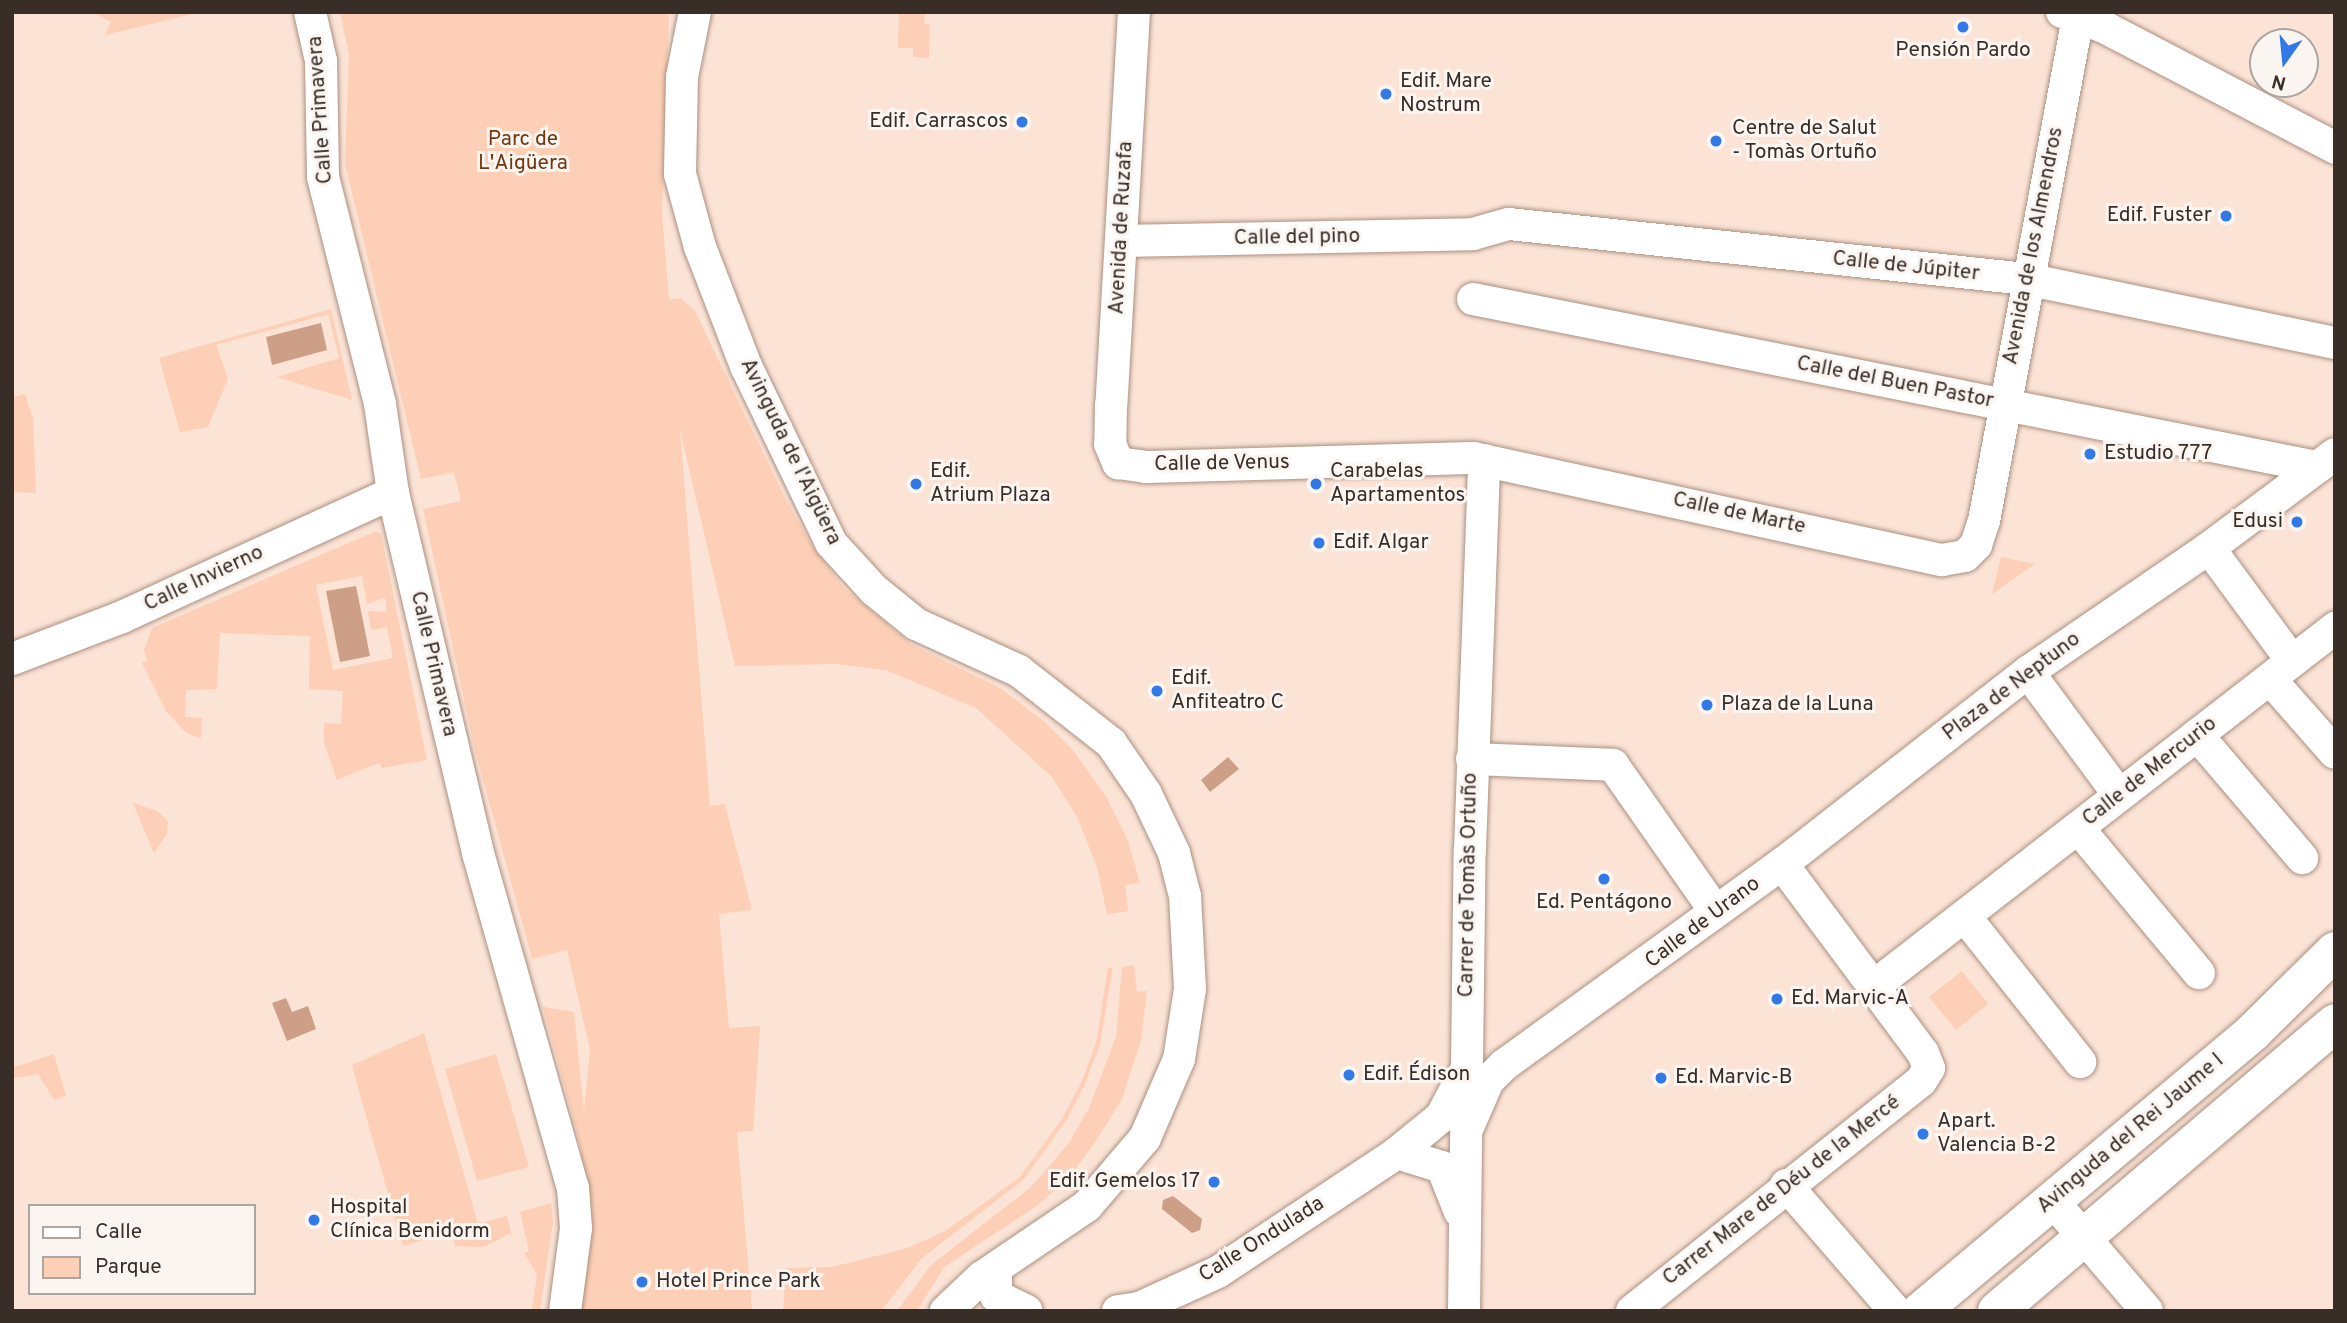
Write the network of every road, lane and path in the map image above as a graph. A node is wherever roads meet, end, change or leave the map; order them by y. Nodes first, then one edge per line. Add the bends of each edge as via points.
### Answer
1 (310, 12) edge
2 (695, 12) edge
3 (1134, 12) edge
4 (2073, 14) edge
5 (2335, 148) edge
6 (1473, 234) joint
7 (1121, 241) junction
8 (2026, 279) junction
9 (1473, 299) dead end
10 (2335, 343) edge
11 (2004, 405) junction
12 (1110, 444) joint
13 (1479, 459) junction
14 (2326, 460) edge
15 (393, 493) junction
16 (1984, 522) joint
17 (2209, 548) junction
18 (2335, 628) edge
19 (12, 659) edge
20 (2281, 670) junction
21 (2028, 672) junction
22 (2197, 735) junction
23 (2335, 753) edge
24 (1472, 759) junction
25 (2119, 794) junction
26 (1866, 798) joint
27 (2078, 828) junction
28 (2302, 858) dead end
29 (1782, 864) junction
30 (1716, 912) junction
31 (1966, 918) junction
32 (2335, 951) edge
33 (2199, 974) dead end
34 (1874, 986) junction
35 (1467, 1005) junction
36 (2335, 1023) edge
37 (1536, 1043) junction
38 (2080, 1062) dead end
39 (1468, 1067) junction
40 (1468, 1127) junction
41 (1397, 1153) junction
42 (1786, 1185) junction
43 (2052, 1200) junction
44 (1467, 1237) junction
45 (2085, 1238) junction
46 (996, 1268) junction
47 (1132, 1310) edge
48 (565, 1311) edge
49 (946, 1311) edge
50 (1027, 1311) edge
51 (1464, 1311) edge
52 (1632, 1311) edge
53 (1895, 1311) edge
54 (1921, 1311) edge
55 (1997, 1311) edge
56 (2147, 1311) edge

1 - 15 street, Calle Primavera via 321,61 323,177 380,404
2 - 46 street, Avinguda de l'Aigüera via 682,77 680,174 700,247 746,366 831,543 874,590 916,624 1019,671 1111,743 1146,794 1174,853 1183,885 1190,928 1191,989 1179,1059 1145,1138 1087,1206
3 - 7 street, Avenida de Ruzafa
4 - 5 street
4 - 8 street, Avenida de los Almendros
6 - 7 street, Calle del pino
6 - 8 street, Calle de Júpiter via 1508,224
7 - 12 street, Avenida de Ruzafa
8 - 10 street, Calle de Júpiter
8 - 11 street, Avenida de los Almendros
9 - 11 street, Calle del Buen Pastor
11 - 14 street, Calle del Buen Pastor
11 - 16 street, Avenida de los Almendros
12 - 13 street, Calle de Venus via 1118,463 1146,467
13 - 16 street, Calle de Marte via 1942,560 1965,556 1976,545
13 - 24 street, Carrer de Tomàs Ortuño
14 - 17 street, Plaza de Neptuno
15 - 19 street, Calle Invierno via 122,617
15 - 48 street, Calle Primavera via 481,866 573,1188 576,1228
17 - 20 street
17 - 21 street, Plaza de Neptuno
18 - 20 street, Calle de Mercurio
20 - 22 street, Calle de Mercurio
20 - 23 street
21 - 25 street
21 - 26 street, Plaza de Neptuno
22 - 25 street, Calle de Mercurio
22 - 28 street
24 - 30 street via 1612,765
24 - 35 street, Carrer de Tomàs Ortuño
25 - 27 street, Calle de Mercurio
26 - 29 street, Calle de Urano
27 - 31 street, Calle de Mercurio
27 - 33 street
29 - 30 street, Calle de Urano
29 - 34 street
30 - 37 street, Calle de Urano
31 - 34 street, Calle de Mercurio
31 - 38 street
32 - 43 main road, Avinguda del Rei Jaume I via 2253,1032
34 - 42 street, Carrer Mare de Déu de la Mercé via 1929,1068 1921,1081
35 - 37 street via 1486,1042 1505,1049
35 - 39 street, Carrer de Tomàs Ortuño
36 - 45 main road
37 - 40 street, Calle de Urano via 1488,1081
39 - 40 street, Carrer de Tomàs Ortuño
39 - 41 street, Calle Ondulada via 1441,1117
40 - 44 street, Carrer de Tomàs Ortuño
41 - 44 street via 1442,1167
41 - 47 street, Calle Ondulada via 1218,1272
42 - 52 street, Carrer Mare de Déu de la Mercé
42 - 53 street
43 - 45 street
43 - 54 main road, Avinguda del Rei Jaume I
44 - 51 street, Carrer de Tomàs Ortuño
45 - 55 main road
45 - 56 street
46 - 49 street, Avinguda de l'Aigüera
46 - 50 street via 996,1296

